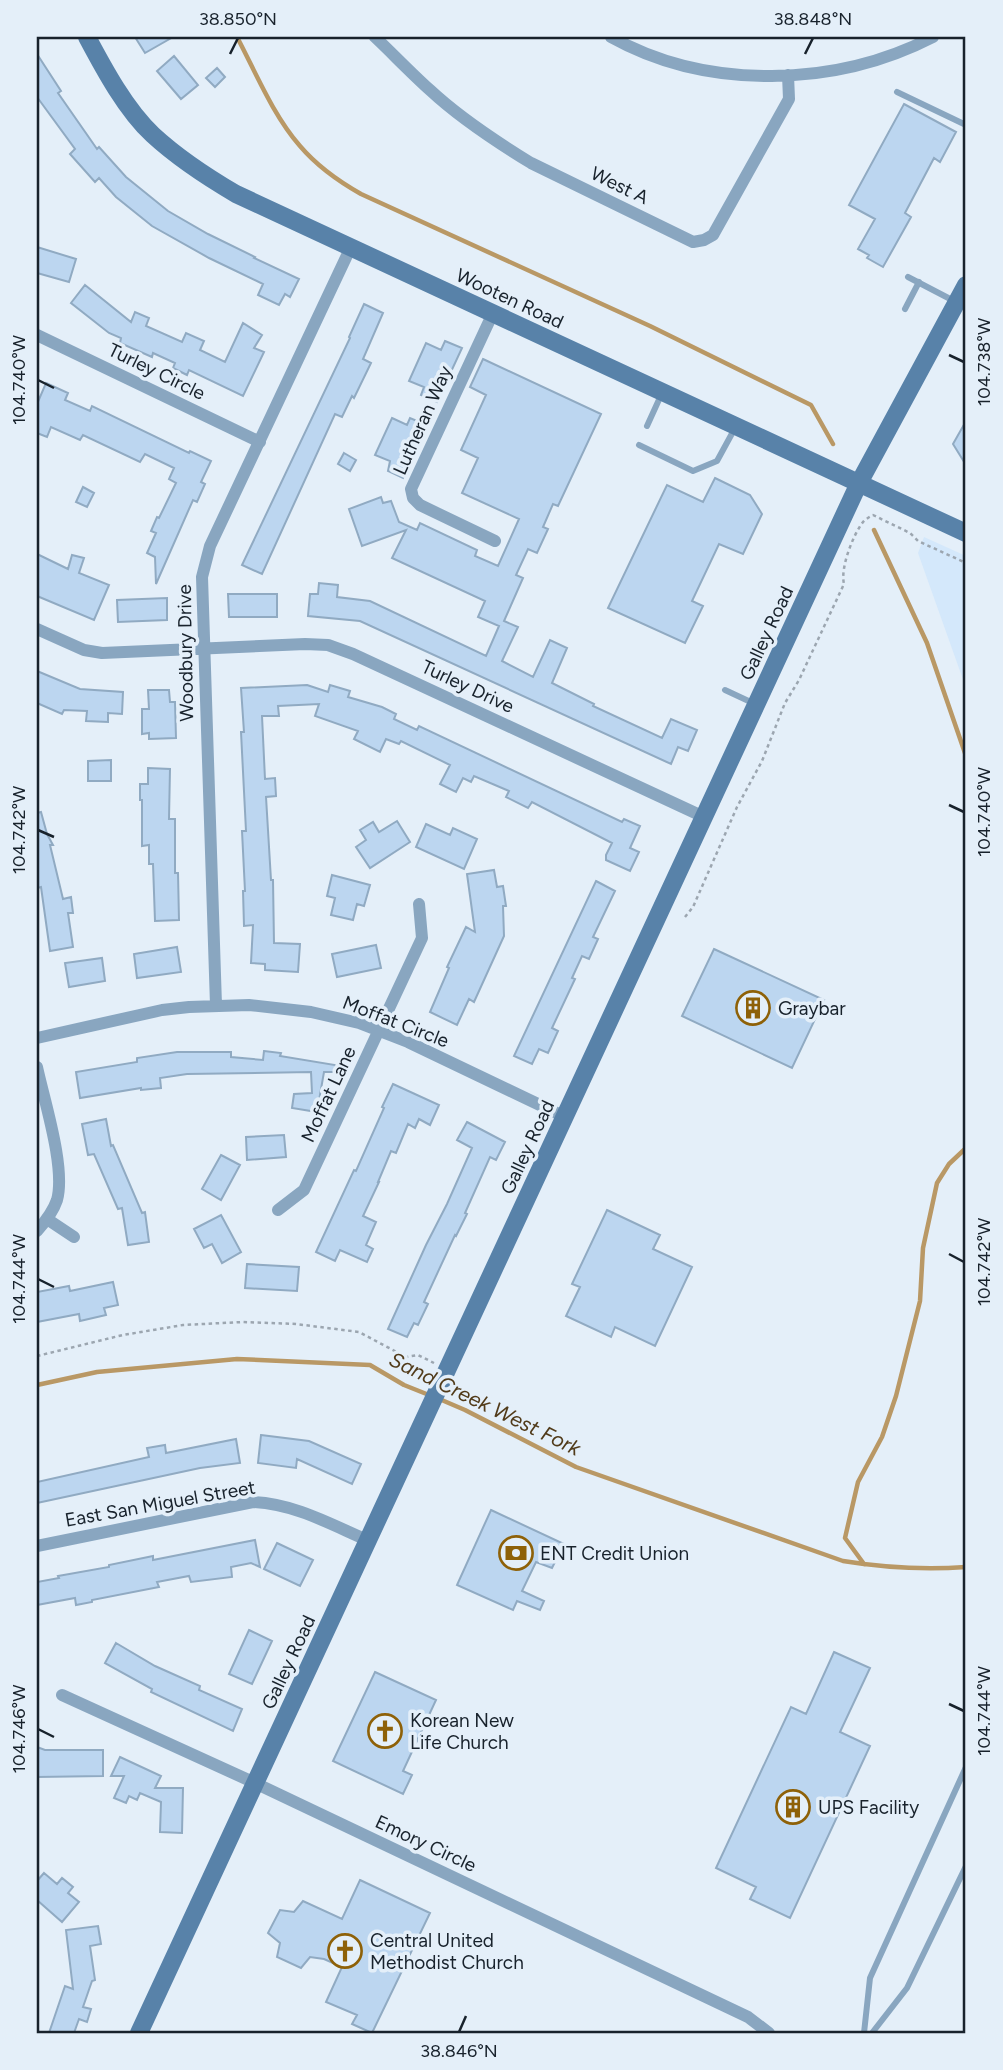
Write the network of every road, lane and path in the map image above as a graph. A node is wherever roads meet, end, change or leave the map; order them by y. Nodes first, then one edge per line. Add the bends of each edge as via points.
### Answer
1 (87, 37) edge
2 (375, 37) edge
3 (933, 37) edge
4 (617, 38) edge
5 (788, 75) junction
6 (897, 92) dead end
7 (966, 125) edge
8 (350, 249) junction
9 (908, 277) dead end
10 (919, 282) junction
11 (966, 285) edge
12 (957, 303) junction
13 (905, 309) dead end
14 (493, 313) junction
15 (37, 335) edge
16 (663, 392) junction
17 (647, 426) dead end
18 (736, 426) junction
19 (260, 442) junction
20 (639, 445) dead end
21 (859, 483) junction
22 (966, 533) edge
23 (495, 541) dead end
24 (966, 563) edge
25 (37, 629) edge
26 (203, 649) junction
27 (725, 690) dead end
28 (756, 705) junction
29 (705, 817) junction
30 (419, 904) dead end
31 (685, 917) dead end
32 (216, 1005) junction
33 (378, 1031) junction
34 (37, 1038) edge
35 (37, 1066) edge
36 (565, 1117) junction
37 (278, 1210) dead end
38 (47, 1219) junction
39 (37, 1231) edge
40 (74, 1237) dead end
41 (37, 1356) edge
42 (447, 1370) junction
43 (367, 1540) junction
44 (37, 1546) edge
45 (62, 1695) dead end
46 (966, 1767) edge
47 (255, 1783) junction
48 (966, 1866) edge
49 (139, 2033) edge
50 (769, 2033) edge
51 (864, 2033) edge
52 (872, 2033) edge

1 - 8 main road, Wooten Road via 108,79 151,133 177,155 236,194
2 - 5 street, West A via 431,91 531,163 694,242 713,235 789,99
3 - 5 street via 861,64
4 - 5 street via 669,61 707,70
6 - 7 lane
8 - 14 main road, Wooten Road
8 - 19 street, Woodbury Drive
9 - 10 lane
10 - 12 lane
10 - 13 lane
11 - 12 main road, Galley Road
12 - 21 main road, Galley Road
14 - 16 main road, Wooten Road
14 - 23 street, Lutheran Way via 411,489 420,505
15 - 19 street, Turley Circle
16 - 17 lane
16 - 18 main road, Wooten Road
18 - 20 lane via 717,461 693,471
18 - 21 main road, Wooten Road
19 - 26 street, Woodbury Drive via 205,561
21 - 22 main road, Wooten Road
21 - 28 main road, Galley Road
24 - 31 path via 873,515 863,523 848,552 844,584
25 - 26 street via 102,653
26 - 29 street, Turley Drive via 328,645
26 - 32 street, Woodbury Drive
27 - 28 lane
28 - 29 main road, Galley Road
29 - 36 main road, Galley Road
30 - 33 street, Moffat Lane via 422,938
32 - 33 street, Moffat Circle via 311,1012
32 - 34 street, Moffat Circle via 162,1010
33 - 36 street, Moffat Circle
33 - 37 street, Moffat Lane via 304,1190
35 - 38 street via 59,1166 57,1202
36 - 42 main road, Galley Road
38 - 39 street
38 - 40 street
41 - 42 path via 183,1325 243,1322 359,1332 406,1357 418,1355
42 - 43 main road, Galley Road
43 - 44 street, East San Miguel Street via 298,1509 253,1502
43 - 47 main road, Galley Road
45 - 47 street, Emory Circle
46 - 51 lane via 870,1978
47 - 49 main road, Galley Road
47 - 50 street, Emory Circle via 736,2012
48 - 52 lane via 907,1988

